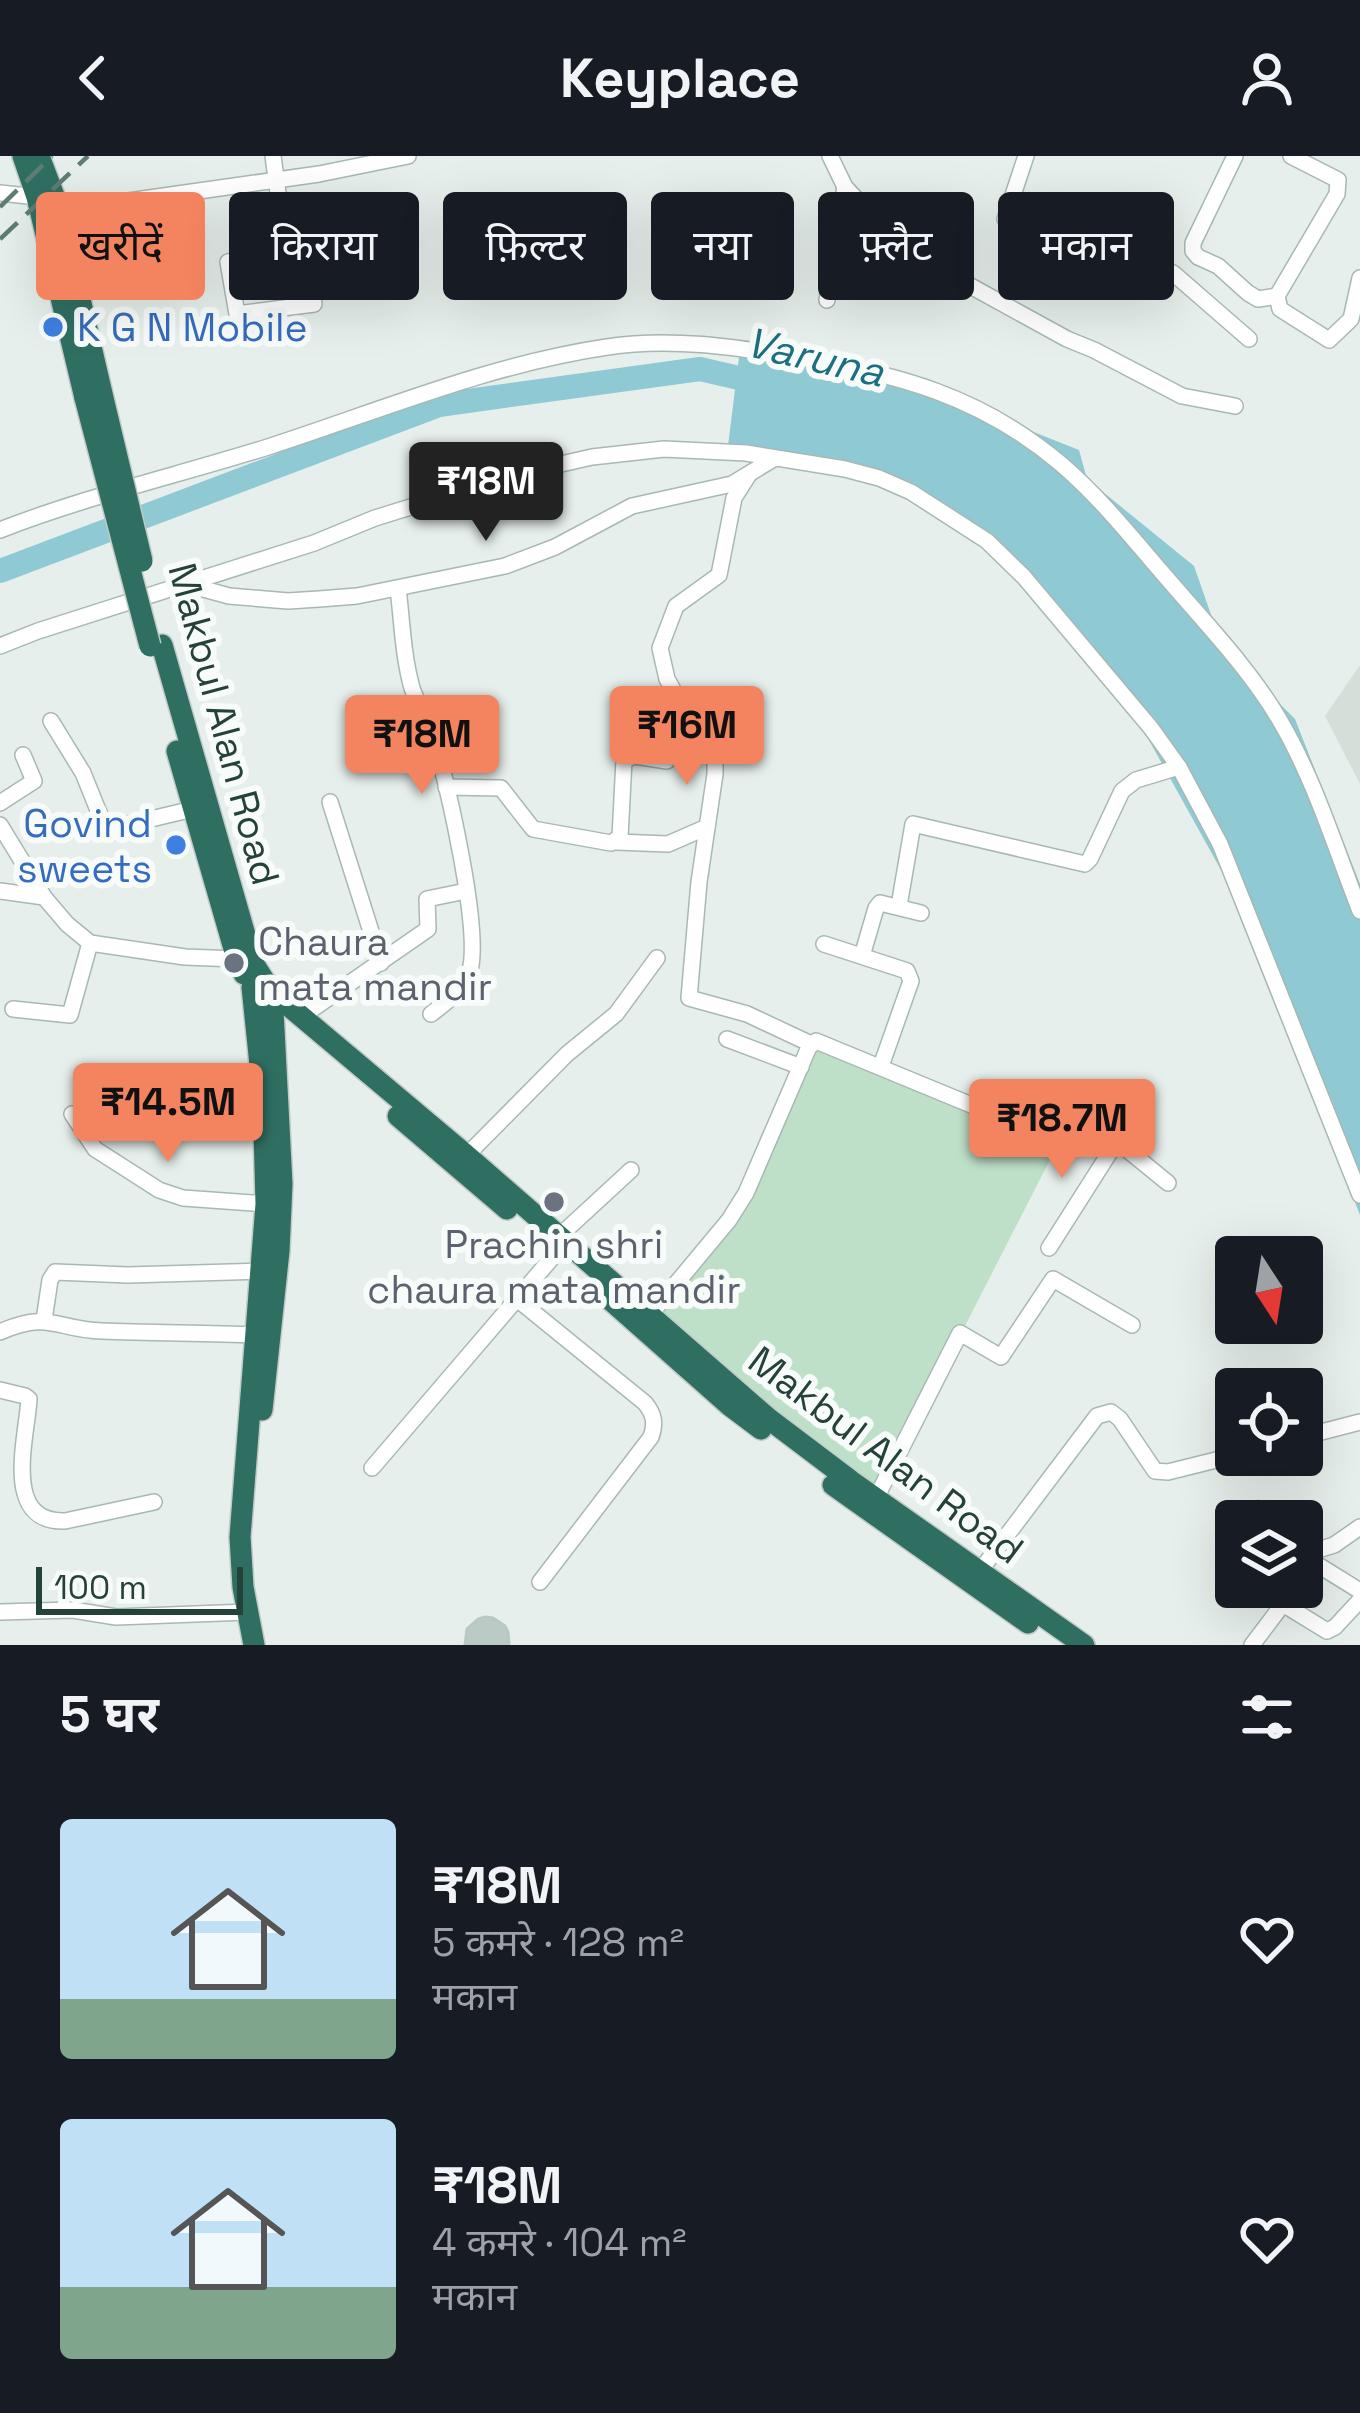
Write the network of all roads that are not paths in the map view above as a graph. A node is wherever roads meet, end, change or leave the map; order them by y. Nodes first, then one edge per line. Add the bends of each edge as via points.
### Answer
1 (23, 156) edge
2 (39, 156) edge
3 (273, 156) edge
4 (408, 156) edge
5 (830, 156) edge
6 (1026, 156) edge
7 (1235, 156) edge
8 (1291, 156) edge
9 (1317, 162) edge
10 (278, 180) junction
11 (845, 188) junction
12 (53, 192) edge
13 (187, 192) edge
14 (279, 192) edge
15 (844, 192) edge
16 (0, 193) edge
17 (36, 193) edge
18 (36, 196) edge
19 (286, 252) joint
20 (1360, 278) edge
21 (1277, 296) junction
22 (66, 300) edge
23 (76, 300) edge
24 (1249, 339) dead end
25 (94, 398) junction
26 (1235, 406) dead end
27 (776, 458) junction
28 (748, 476) junction
29 (0, 530) edge
30 (186, 584) junction
31 (398, 588) junction
32 (0, 646) edge
33 (156, 646) junction
34 (51, 721) dead end
35 (23, 755) dead end
36 (667, 761) dead end
37 (1179, 767) junction
38 (446, 787) junction
39 (330, 802) dead end
40 (0, 803) edge
41 (193, 809) junction
42 (0, 825) edge
43 (707, 826) junction
44 (616, 842) junction
45 (0, 891) edge
46 (466, 891) junction
47 (44, 897) junction
48 (899, 906) junction
49 (1360, 911) edge
50 (921, 914) dead end
51 (90, 943) junction
52 (824, 944) dead end
53 (862, 956) junction
54 (657, 958) dead end
55 (236, 959) junction
56 (381, 963) junction
57 (251, 987) junction
58 (13, 1009) dead end
59 (273, 1010) junction
60 (431, 1014) dead end
61 (302, 1017) junction
62 (727, 1040) dead end
63 (811, 1044) junction
64 (801, 1066) junction
65 (881, 1066) junction
66 (72, 1114) dead end
67 (1117, 1141) junction
68 (461, 1160) junction
69 (632, 1170) dead end
70 (1168, 1183) dead end
71 (1360, 1195) edge
72 (266, 1204) junction
73 (555, 1245) junction
74 (1049, 1248) dead end
75 (261, 1271) junction
76 (517, 1299) junction
77 (650, 1315) junction
78 (44, 1321) junction
79 (1132, 1325) dead end
80 (0, 1333) edge
81 (255, 1335) junction
82 (688, 1359) junction
83 (0, 1390) edge
84 (1360, 1422) edge
85 (1323, 1432) edge
86 (1215, 1460) edge
87 (372, 1468) dead end
88 (154, 1502) dead end
89 (872, 1505) junction
90 (1360, 1527) edge
91 (1323, 1548) edge
92 (1323, 1568) edge
93 (980, 1571) junction
94 (540, 1582) dead end
95 (1360, 1591) edge
96 (1360, 1600) edge
97 (1280, 1608) edge
98 (1290, 1608) edge
99 (0, 1612) edge
100 (248, 1612) junction
101 (254, 1645) edge
102 (267, 1645) edge
103 (1060, 1645) edge
104 (1084, 1645) edge
105 (1252, 1645) edge

1 - 17 highway
2 - 12 highway
3 - 10 street
4 - 10 street
5 - 11 street
6 - 24 street via 1006,219 1174,273
7 - 21 street via 1193,251 1248,293
8 - 9 street
9 - 21 street via 1338,180 1337,194
10 - 13 street
10 - 14 street
11 - 15 street
11 - 26 street via 913,251 1046,328 1182,396
16 - 18 street
19 - 19 street via 306,250 314,304 237,314 228,262
20 - 21 street via 1351,319 1329,340 1280,309
22 - 25 highway
23 - 25 highway
25 - 33 highway, bridge
27 - 28 street
27 - 30 street via 664,449 592,457 375,518
27 - 37 street via 879,478 987,541
28 - 31 street via 632,506 528,559
28 - 43 street via 734,498 719,575 676,606 660,648 693,726 715,747
29 - 49 street via 517,366 610,346 735,347 867,369 963,401 1060,463 1101,503 1280,720
30 - 31 street via 289,601
30 - 32 street
31 - 38 street via 412,685
33 - 41 highway, Makbul Alan Road
33 - 61 highway, Makbul Alan Road via 253,963
34 - 41 street via 104,825
35 - 40 street via 34,781
36 - 44 street via 624,760
37 - 48 street via 1122,791 1084,864 914,824
37 - 71 street via 1220,844
38 - 44 street via 501,788 533,829
38 - 46 street
39 - 56 street
41 - 55 highway, Makbul Alan Road
42 - 47 street
43 - 44 street via 668,844
43 - 63 street via 689,998
45 - 47 street
46 - 56 street via 427,899 428,929
46 - 60 street via 469,975
47 - 51 street
48 - 50 street
48 - 53 street via 878,905
51 - 55 street
51 - 58 street via 70,1015
52 - 53 street
53 - 65 street via 911,977
54 - 68 street via 616,1014
55 - 57 highway, Makbul Alan Road
56 - 61 street
57 - 59 highway, Makbul Alan Road
57 - 72 highway
59 - 68 highway, Makbul Alan Road
59 - 102 highway via 282,1184 254,1535
61 - 68 highway, Makbul Alan Road
62 - 64 street
63 - 64 street
63 - 65 street
64 - 77 street via 746,1193
65 - 67 street via 998,1116 1059,1097
66 - 72 street via 95,1149 159,1190
67 - 70 street
67 - 74 street
68 - 73 highway, Makbul Alan Road
69 - 73 street
72 - 75 highway
73 - 76 street
73 - 77 highway, Makbul Alan Road
73 - 82 highway, Makbul Alan Road
75 - 78 street via 55,1272
75 - 81 highway
76 - 87 street
76 - 94 street via 645,1403 655,1427
77 - 82 highway, Makbul Alan Road
78 - 80 street
78 - 81 street via 102,1331
79 - 89 street via 1053,1279 1001,1357 960,1333
81 - 100 highway via 240,1537
82 - 89 highway, Makbul Alan Road via 729,1405
83 - 88 street via 28,1399 21,1467 39,1517 64,1522
84 - 85 street
86 - 93 street via 1155,1471 1116,1414 1097,1416
89 - 93 highway, Makbul Alan Road
89 - 103 highway, Makbul Alan Road
90 - 91 street
92 - 95 street
93 - 104 highway, Makbul Alan Road
96 - 98 street via 1329,1630
97 - 105 street
99 - 100 street
100 - 101 highway

